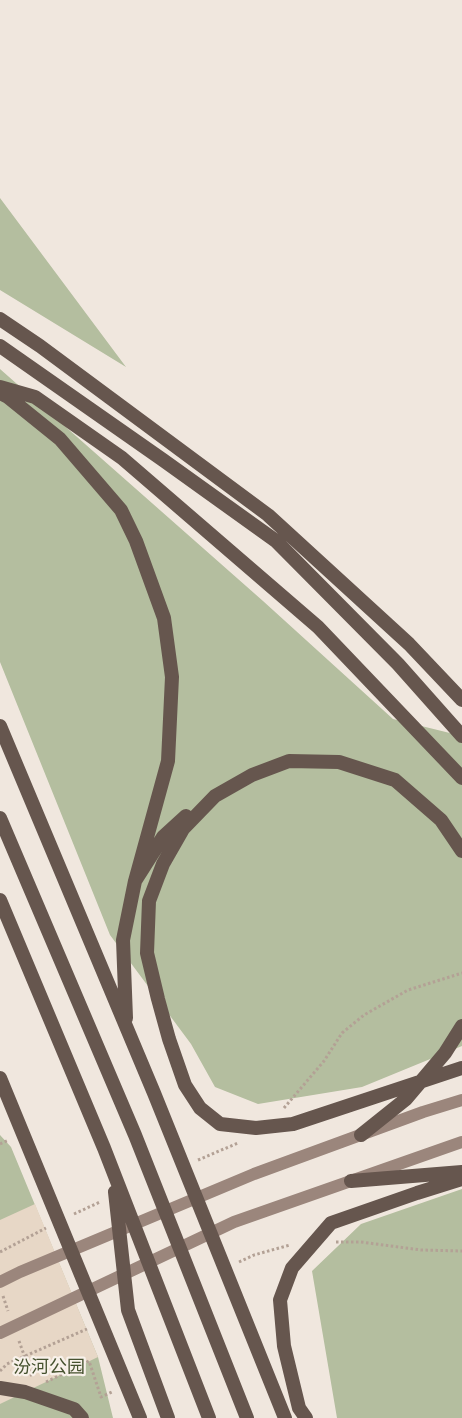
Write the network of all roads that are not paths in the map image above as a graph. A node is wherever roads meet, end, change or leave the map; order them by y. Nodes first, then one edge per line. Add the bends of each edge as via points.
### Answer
1 (0, 319) edge
2 (0, 346) edge
3 (0, 387) edge
4 (0, 393) edge
5 (462, 700) edge
6 (0, 726) edge
7 (462, 736) edge
8 (252, 775) junction
9 (462, 778) edge
10 (0, 818) edge
11 (462, 851) edge
12 (135, 881) junction
13 (0, 900) edge
14 (462, 1026) edge
15 (126, 1028) junction
16 (462, 1068) edge
17 (0, 1078) edge
18 (462, 1100) edge
19 (361, 1134) junction
20 (462, 1142) edge
21 (113, 1171) junction
22 (462, 1172) edge
23 (462, 1179) edge
24 (351, 1181) junction
25 (0, 1282) edge
26 (0, 1333) edge
27 (0, 1388) edge
28 (82, 1418) edge
29 (140, 1418) edge
30 (168, 1418) edge
31 (209, 1418) edge
32 (247, 1418) edge
33 (285, 1418) edge
34 (306, 1418) edge

1 - 5 highway via 268,515 409,644
2 - 7 highway via 276,541 398,664
3 - 9 highway via 35,397 122,458 318,627
4 - 12 highway via 60,439 121,510 164,618 172,677 168,762
6 - 15 highway
8 - 11 highway via 289,761 339,762 395,780 441,820
8 - 12 highway via 201,803 163,837
8 - 16 highway via 215,796 183,829 163,864 149,901 147,952 158,999 185,1085 200,1108 220,1124 256,1128 293,1124
10 - 32 highway via 135,1135
12 - 15 highway via 123,940
13 - 21 highway
14 - 19 highway via 445,1053 406,1099
15 - 33 highway
17 - 29 highway
18 - 19 main road
19 - 25 main road via 254,1174
20 - 24 main road
21 - 30 highway via 128,1310
21 - 31 highway
22 - 24 highway
23 - 34 highway via 331,1223 292,1268 280,1300 283,1337 299,1408
24 - 26 main road via 234,1222
27 - 28 highway via 25,1392 74,1409

